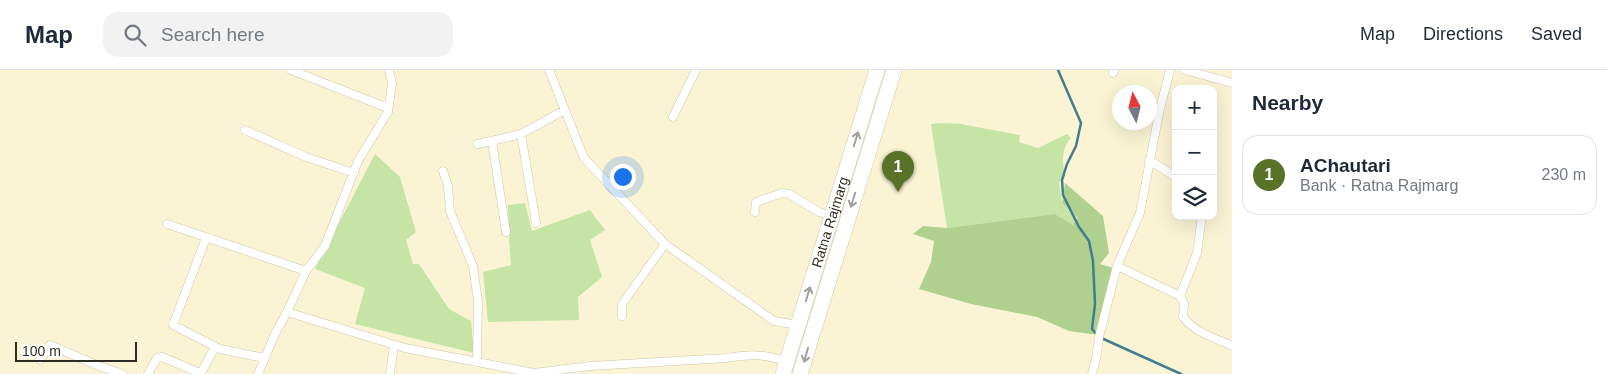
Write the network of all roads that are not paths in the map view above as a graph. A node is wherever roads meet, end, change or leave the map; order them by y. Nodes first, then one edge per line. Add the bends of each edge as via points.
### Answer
1 (291, 70) edge
2 (389, 70) edge
3 (549, 70) edge
4 (696, 70) edge
5 (877, 70) edge
6 (894, 70) edge
7 (1170, 70) edge
8 (1185, 70) edge
9 (1232, 83) edge
10 (388, 108) junction
11 (565, 110) junction
12 (673, 117) dead end
13 (245, 130) dead end
14 (522, 134) junction
15 (492, 141) junction
16 (478, 144) dead end
17 (1150, 160) junction
18 (443, 171) dead end
19 (354, 173) junction
20 (1174, 175) edge
21 (755, 212) dead end
22 (832, 216) junction
23 (1201, 220) edge
24 (536, 223) dead end
25 (166, 224) dead end
26 (506, 232) dead end
27 (206, 238) junction
28 (665, 244) junction
29 (1117, 266) junction
30 (306, 271) junction
31 (1180, 296) junction
32 (287, 312) junction
33 (622, 316) dead end
34 (798, 325) junction
35 (394, 345) junction
36 (1232, 346) edge
37 (216, 347) junction
38 (264, 358) junction
39 (40, 360) dead end
40 (477, 362) junction
41 (784, 368) edge
42 (534, 373) edge
43 (122, 374) edge
44 (148, 374) edge
45 (258, 374) edge
46 (390, 374) edge
47 (800, 374) edge
48 (1092, 374) edge

1 - 10 street
2 - 10 street via 392,84
3 - 11 street
4 - 12 street
22 -> 5 highway, Ratna Rajmarg
6 -> 47 highway, Ratna Rajmarg
7 - 17 street
8 - 9 street
10 - 19 street
11 - 14 street
11 - 28 street via 584,158
13 - 19 street via 306,157
14 - 15 street
14 - 24 street
15 - 16 street
15 - 26 street
17 - 20 street
17 - 29 street via 1140,213
18 - 40 street via 450,211 473,266 478,301
19 - 30 street via 325,246
21 - 22 street via 756,202 782,193
34 -> 22 highway, Ratna Rajmarg
23 - 31 street via 1197,254
25 - 27 street
27 - 30 street
27 - 37 street via 173,325
28 - 33 street via 622,304
28 - 34 street via 774,321
29 - 31 street
29 - 48 street
30 - 32 street
31 - 36 street via 1185,320 1200,332
32 - 35 street
32 - 38 street
34 - 41 highway, Ratna Rajmarg
35 - 40 street
35 - 46 street
37 - 38 street
37 - 44 street via 200,373 162,357 157,358
38 - 45 street
39 - 43 street via 50,345
40 - 42 street
41 - 42 street via 766,355 748,354

